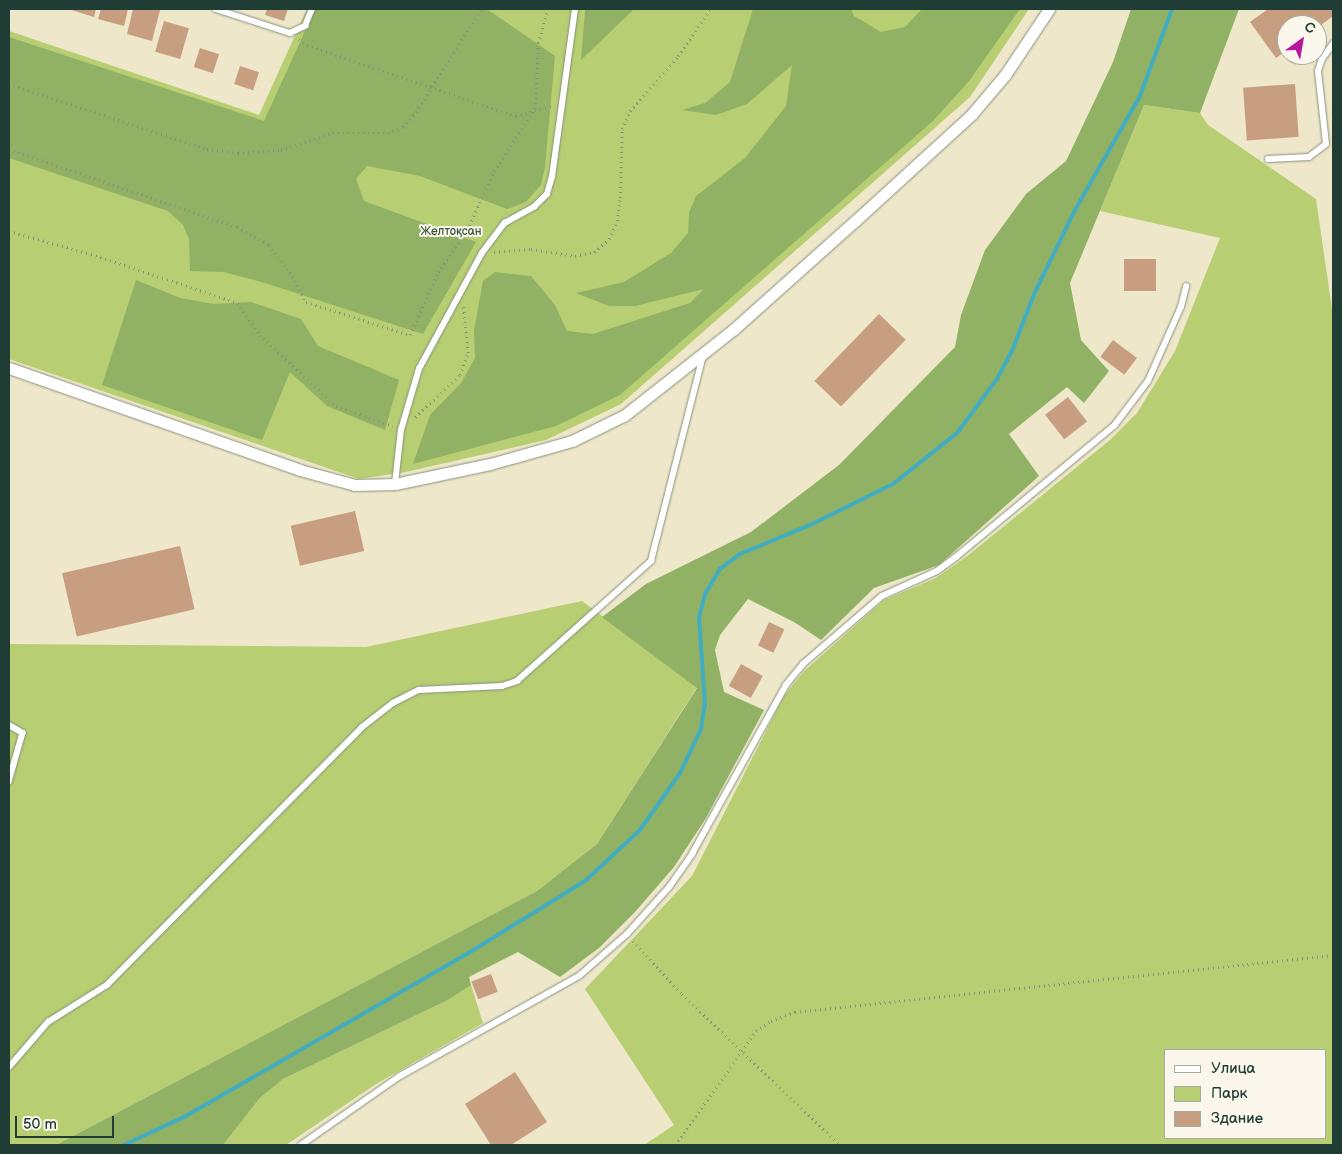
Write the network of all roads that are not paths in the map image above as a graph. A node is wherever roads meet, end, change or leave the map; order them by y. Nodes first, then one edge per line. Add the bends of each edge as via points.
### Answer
1 (216, 9) edge
2 (312, 9) edge
3 (575, 9) edge
4 (1049, 9) edge
5 (1333, 44) edge
6 (1333, 142) edge
7 (1326, 144) junction
8 (1268, 159) dead end
9 (1186, 287) dead end
10 (703, 353) junction
11 (9, 368) edge
12 (395, 484) junction
13 (9, 725) edge
14 (9, 782) edge
15 (9, 1067) edge
16 (301, 1145) edge

1 - 2 lane via 290,33 304,26
3 - 12 lane via 547,194 534,207 505,223 482,253 419,369 401,430
4 - 10 street via 1005,75 972,114
5 - 7 lane via 1318,71
6 - 7 lane
7 - 8 lane via 1309,157
9 - 16 lane via 1181,307 1148,381 1114,426 956,557 937,571 882,596 802,664 786,685 692,854 670,886 627,934 579,976 400,1076
10 - 12 street via 625,416 572,441 490,464
10 - 15 lane via 651,561 517,681 502,686 418,690 361,728 108,985 48,1022
11 - 12 street via 300,470 356,485
13 - 14 lane via 23,733

